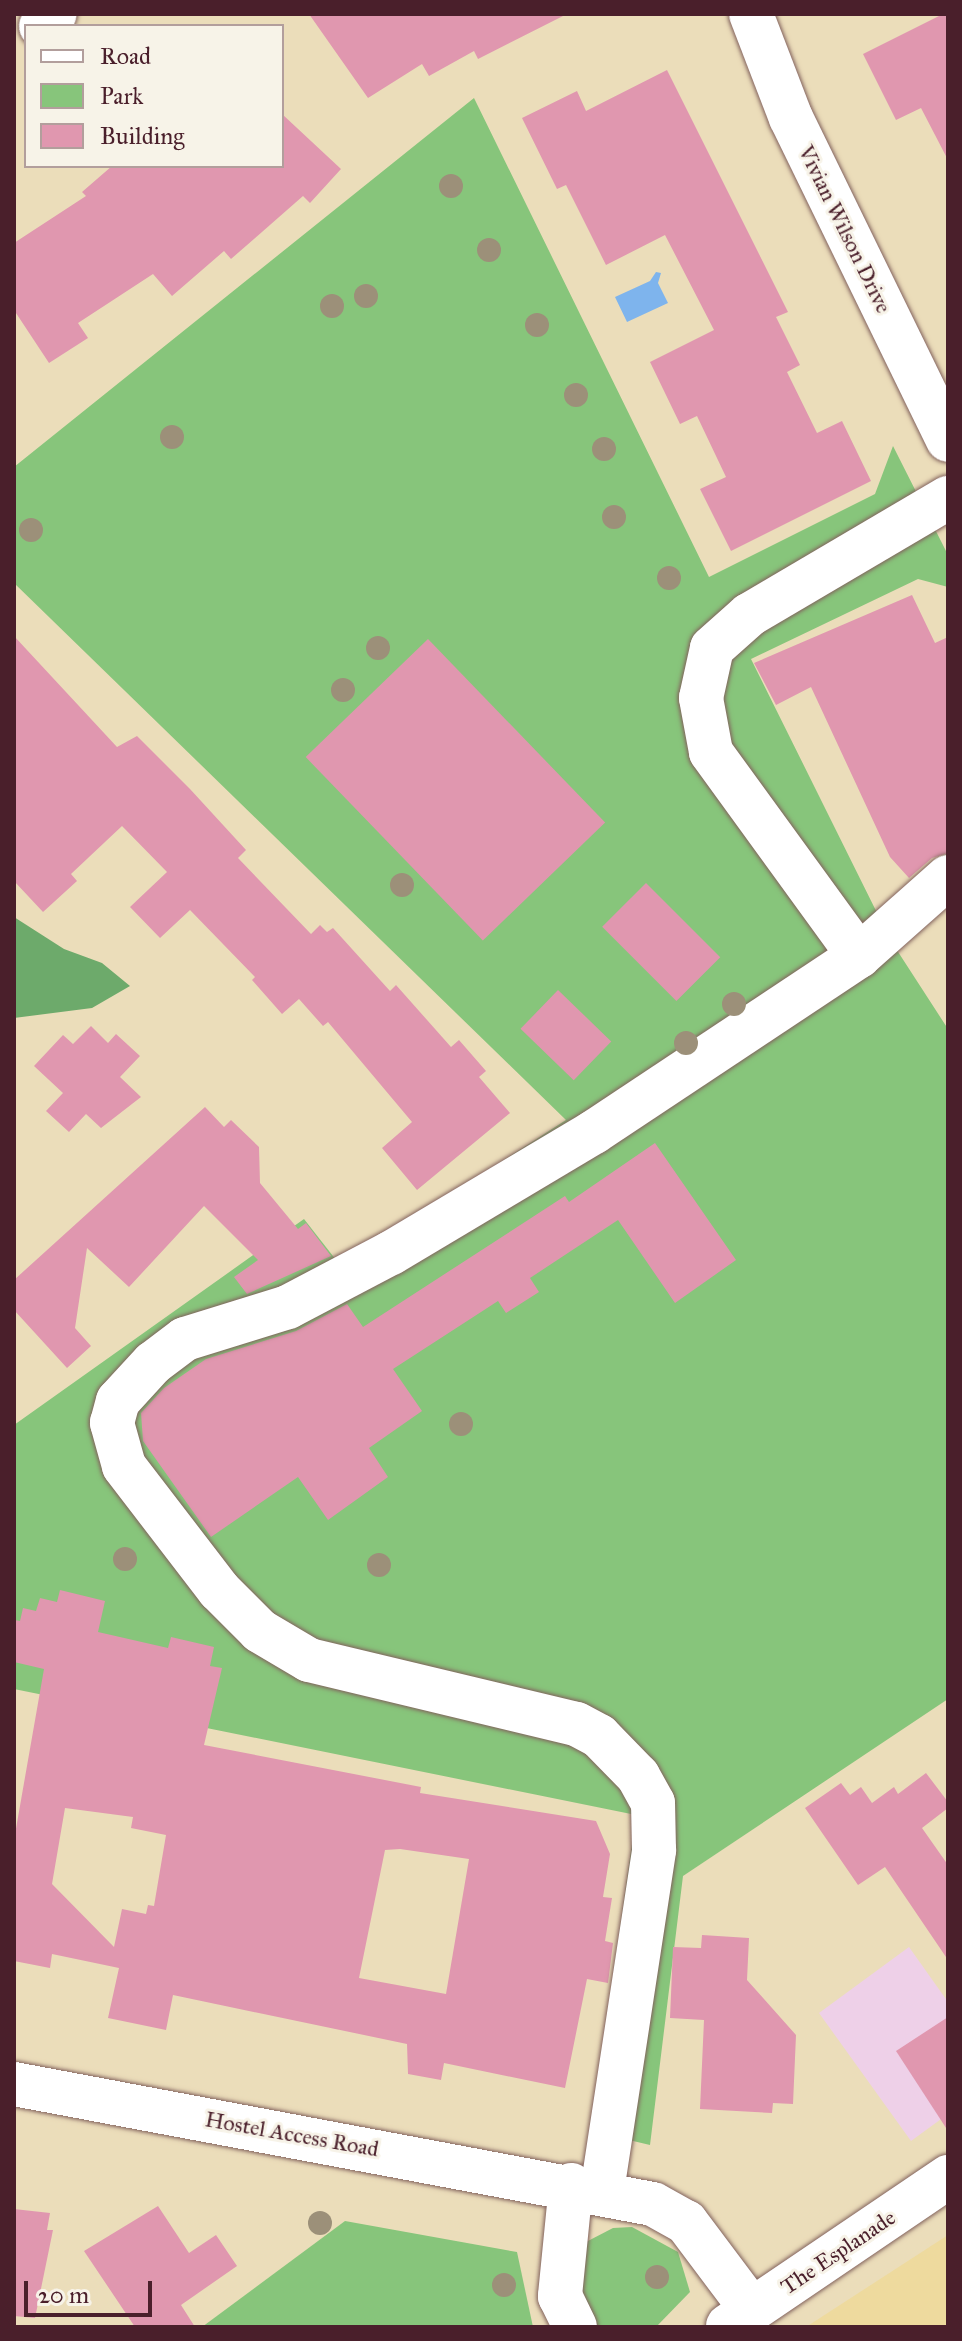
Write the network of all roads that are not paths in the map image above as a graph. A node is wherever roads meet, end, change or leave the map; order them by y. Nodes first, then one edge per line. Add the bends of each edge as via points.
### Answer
1 (751, 14) edge
2 (948, 440) edge
3 (948, 498) edge
4 (948, 877) edge
5 (859, 956) junction
6 (14, 2084) edge
7 (948, 2177) edge
8 (586, 2188) junction
9 (740, 2318) edge
10 (575, 2327) edge

1 - 2 street, Vivian Wilson Drive via 791,118
3 - 5 street via 749,615 712,648 701,698 711,752
4 - 5 street
5 - 8 street via 594,1132 391,1253 288,1307 185,1339 153,1363 118,1401 112,1423 124,1466 219,1590 260,1631 309,1660 576,1724 599,1736 638,1776 653,1803 654,1850
6 - 8 street, Hostel Access Road
7 - 9 street, The Esplanade
8 - 9 street, Hostel Access Road via 653,2204 686,2222
8 - 10 street via 560,2296

